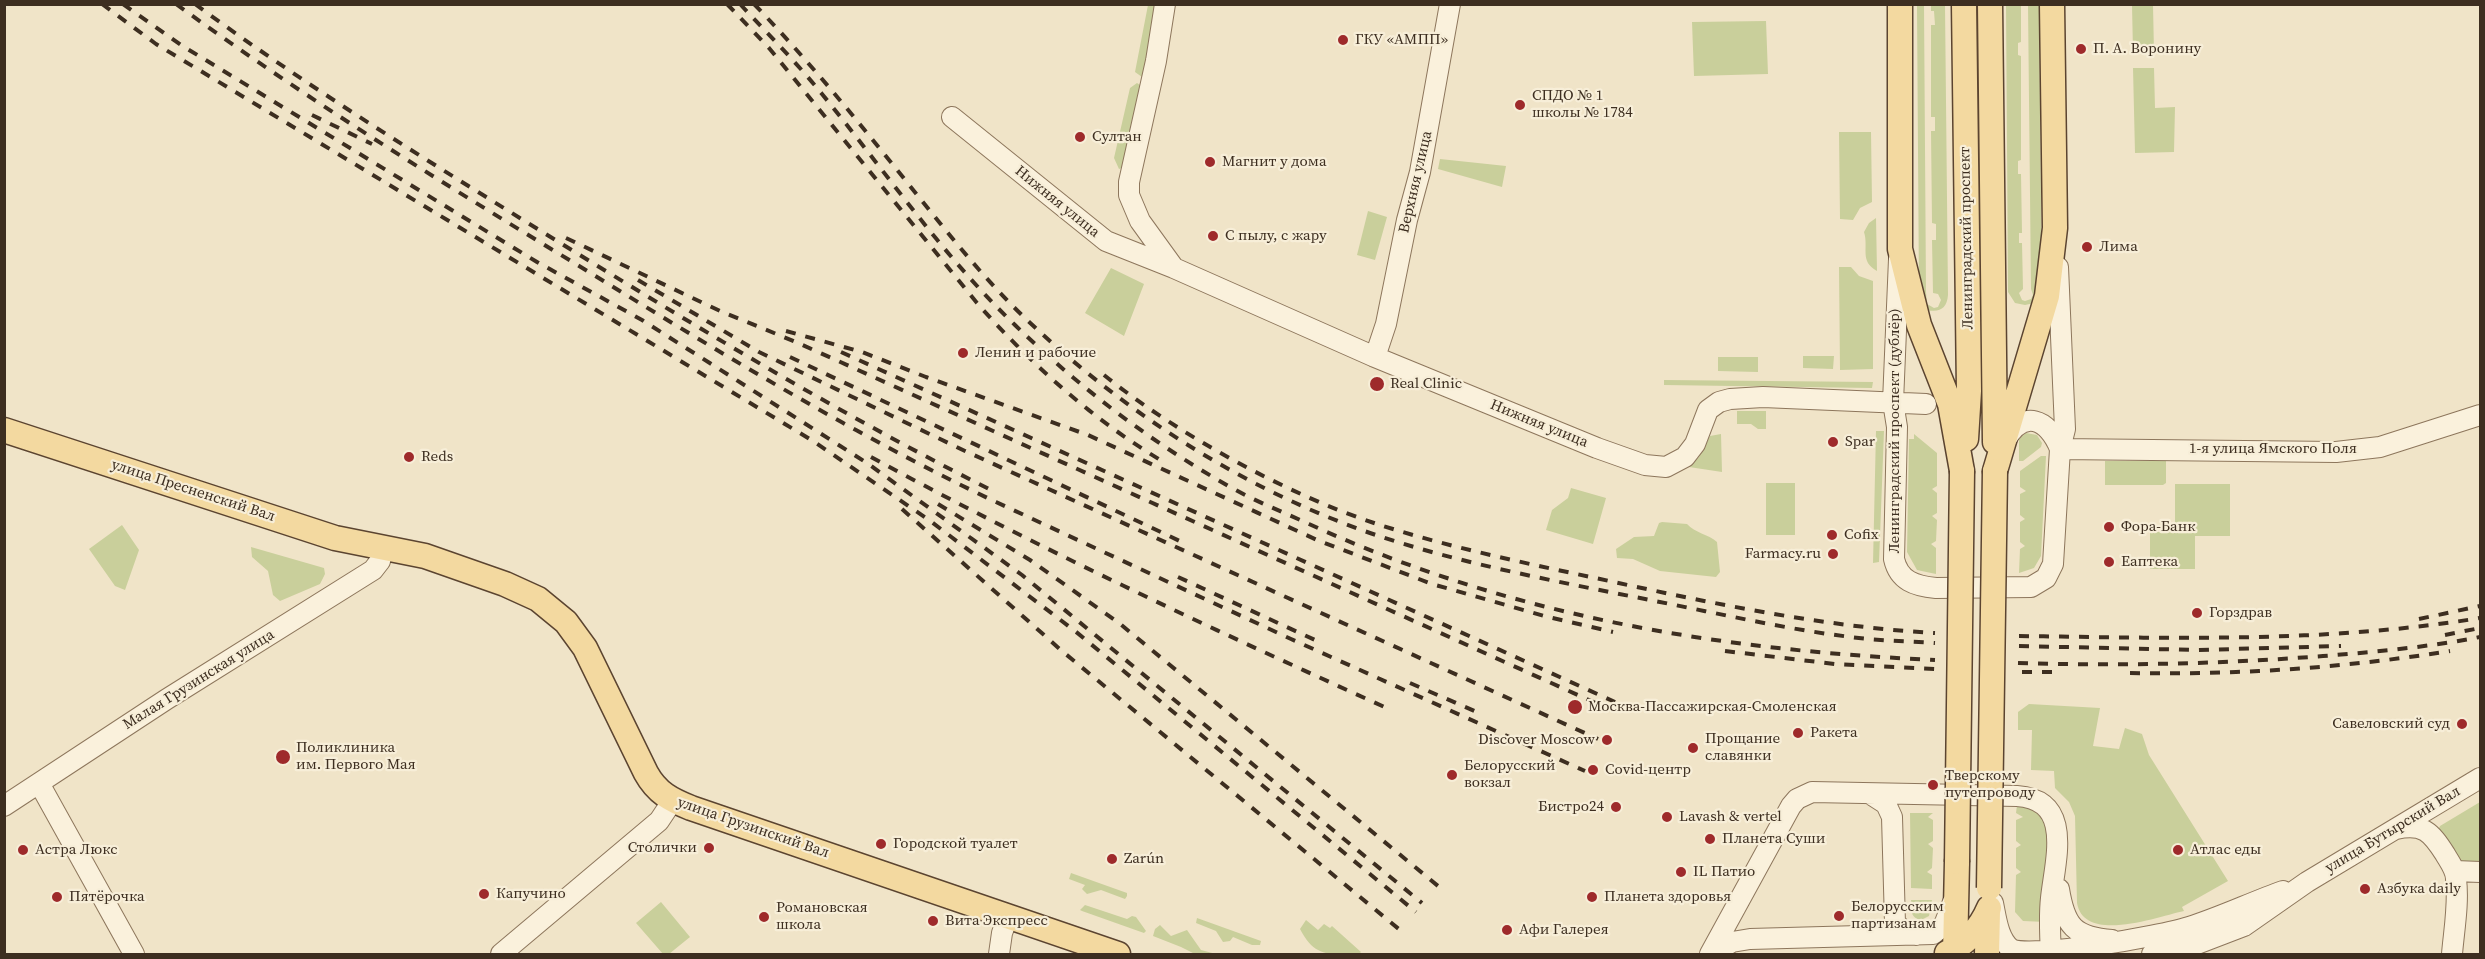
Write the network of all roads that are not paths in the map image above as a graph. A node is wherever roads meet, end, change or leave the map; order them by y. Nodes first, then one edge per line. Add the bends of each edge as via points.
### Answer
1 (1165, 4) edge
2 (1450, 4) edge
3 (1900, 4) edge
4 (1964, 4) edge
5 (1990, 4) edge
6 (2052, 4) edge
7 (952, 117) dead end
8 (2055, 228) junction
9 (1900, 249) junction
10 (1172, 265) junction
11 (1375, 357) junction
12 (1893, 402) junction
13 (1926, 404) junction
14 (2481, 415) edge
15 (1897, 428) junction
16 (4, 430) edge
17 (1957, 442) junction
18 (2060, 449) junction
19 (1997, 462) junction
20 (1962, 471) junction
21 (383, 548) junction
22 (2481, 778) edge
23 (39, 783) junction
24 (1872, 795) junction
25 (673, 800) junction
26 (4, 806) edge
27 (2392, 830) junction
28 (2055, 868) junction
29 (2455, 871) junction
30 (2481, 872) edge
31 (2307, 882) junction
32 (1957, 888) junction
33 (1989, 898) junction
34 (1008, 917) junction
35 (1916, 935) junction
36 (2125, 941) junction
37 (1951, 953) edge
38 (134, 954) edge
39 (501, 954) edge
40 (999, 954) edge
41 (1119, 954) edge
42 (1711, 954) edge
43 (1987, 954) edge
44 (2051, 954) edge
45 (2152, 954) edge
46 (2452, 954) edge

1 - 10 street via 1128,182 1137,214
2 - 11 street, Верхняя улица via 1420,172
3 - 9 main road, Ленинградский проспект (дублёр)
4 - 20 main road, Ленинградский проспект via 1969,392
5 - 19 main road, Ленинградский проспект
6 - 8 main road, Ленинградский проспект (дублёр)
7 - 10 street, Нижняя улица via 1106,241
8 - 18 street, Ленинградский проспект (дублёр) via 2065,429
8 - 19 main road, Ленинградский проспект (дублёр) via 2047,296
9 - 12 street, Ленинградский проспект (дублёр)
9 - 17 main road, Ленинградский проспект (дублёр) via 1914,309 1950,404
10 - 11 street, Нижняя улица
11 - 12 street, Нижняя улица via 1597,447 1658,467 1676,464 1685,457 1695,444 1708,410 1719,402 1763,397
12 - 13 street, Нижняя улица
12 - 15 street, Ленинградский проспект (дублёр)
13 - 15 street via 1907,412
13 - 17 street via 1943,413
14 - 18 street, 1-я улица Ямского Поля via 2380,447 2358,450
15 - 18 street, Ленинградский проспект (дублёр) via 1894,559 1899,573 1921,586 2028,587 2046,578 2054,556
16 - 21 main road, улица Пресненский Вал via 335,538
17 - 20 main road, Ленинградский проспект (дублёр)
18 - 19 street via 2046,425 2030,421 2015,427
19 - 33 main road, bridge
20 - 32 main road, bridge
21 - 23 street, Малая Грузинская улица via 373,570
21 - 25 main road, улица Грузинский Вал via 425,556 505,585 555,611 585,648 650,781
22 - 27 street, улица Бутырский Вал
23 - 26 street, Малая Грузинская улица
23 - 38 street
24 - 28 street via 2035,798 2055,821
24 - 35 street via 1886,804 1892,817 1895,923
24 - 42 street via 1812,792 1797,799
25 - 34 main road, улица Грузинский Вал
25 - 39 street via 659,821
27 - 29 street via 2407,827 2431,833
27 - 31 street, улица Бутырский Вал
28 - 36 street via 2063,909 2075,929 2086,937
28 - 44 street via 2050,900
29 - 30 street
29 - 46 street
31 - 36 street, улица Бутырский Вал via 2188,928
31 - 45 street, улица Бутырский Вал via 2230,933
32 - 35 street via 1944,925 1933,934
32 - 37 main road
33 - 37 main road via 1977,930
33 - 43 main road
33 - 44 street, улица Бутырский Вал via 2010,949 2023,954
34 - 40 street
34 - 41 main road, улица Грузинский Вал
35 - 42 street via 1750,939 1732,942
36 - 44 street, улица Бутырский Вал

